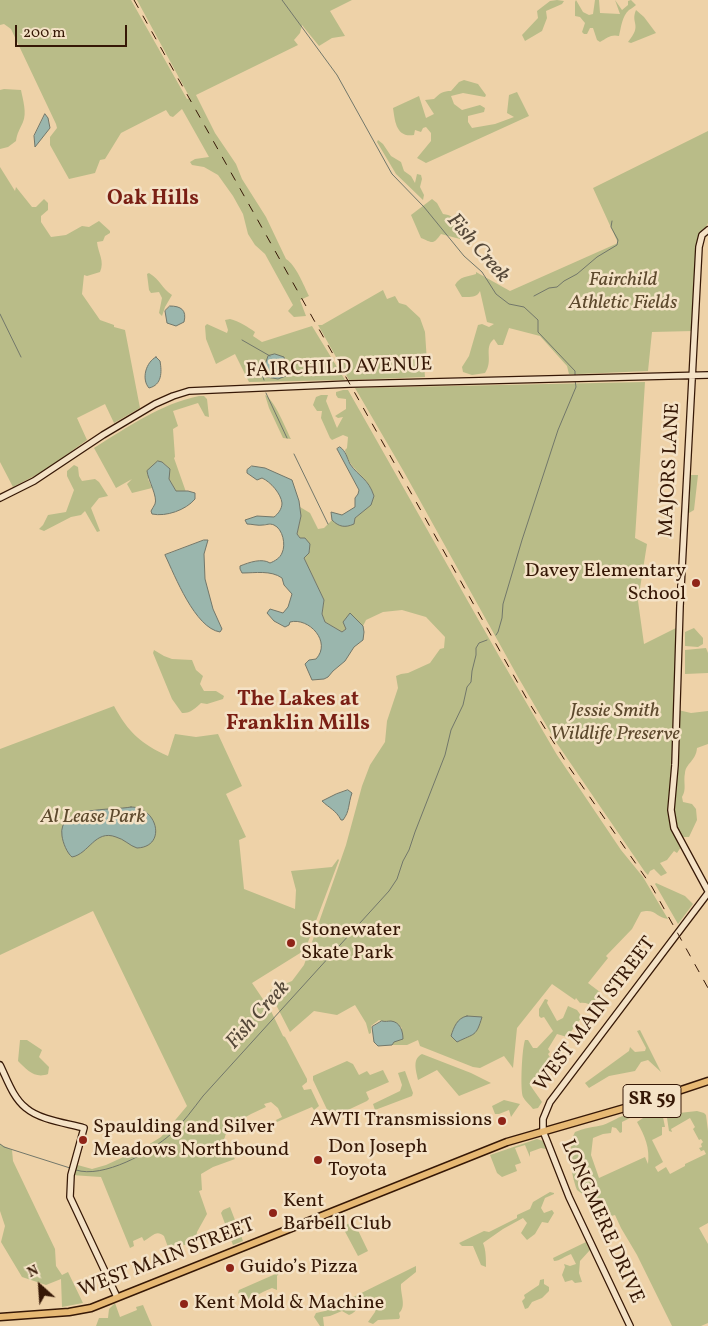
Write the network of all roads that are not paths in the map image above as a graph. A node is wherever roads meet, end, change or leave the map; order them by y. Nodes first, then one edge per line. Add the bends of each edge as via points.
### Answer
1 (706, 232) edge
2 (692, 375) junction
3 (708, 375) edge
4 (0, 498) edge
5 (708, 892) edge
6 (0, 1065) edge
7 (708, 1082) edge
8 (544, 1131) junction
9 (117, 1298) junction
10 (0, 1317) edge
11 (630, 1326) edge

1 - 2 street, MAJORS LANE via 699,247
2 - 3 street, FAIRCHILD AVENUE
2 - 4 street, FAIRCHILD AVENUE via 189,391 155,404 34,482
2 - 5 street, MAJORS LANE via 671,810 674,828
5 - 8 street, WEST MAIN STREET via 550,1102 543,1119
6 - 9 street via 26,1108 84,1128 69,1193
7 - 8 main road, SR 59
8 - 9 main road, WEST MAIN STREET / SR 59 via 494,1147
8 - 11 street, LONGMERE DRIVE via 569,1198
9 - 10 main road, WEST MAIN STREET / SR 59 via 76,1311

